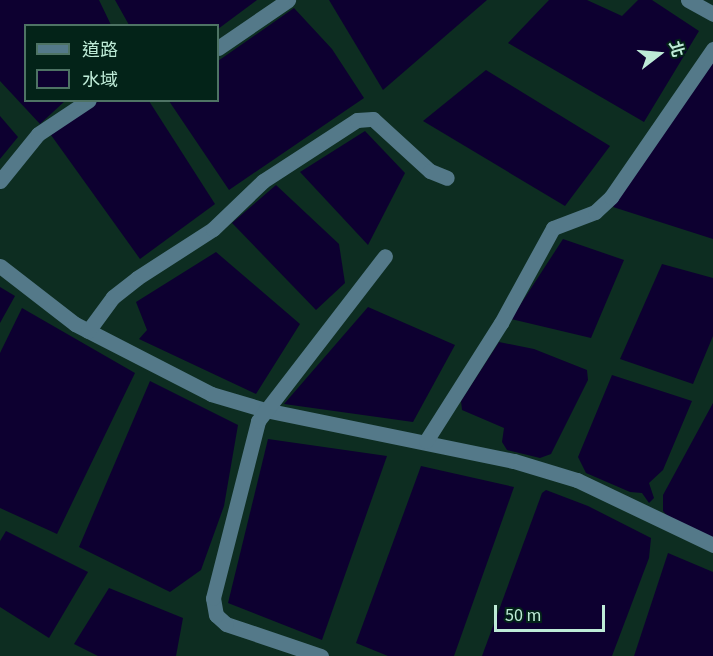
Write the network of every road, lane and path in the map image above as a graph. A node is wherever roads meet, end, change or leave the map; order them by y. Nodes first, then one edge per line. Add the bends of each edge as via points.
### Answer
1 (288, 0) edge
2 (688, 0) edge
3 (713, 14) edge
4 (219, 47) edge
5 (713, 49) edge
6 (86, 102) edge
7 (447, 178) dead end
8 (0, 181) edge
9 (385, 256) dead end
10 (0, 266) edge
11 (88, 331) junction
12 (266, 410) junction
13 (426, 441) junction
14 (713, 545) edge
15 (321, 656) edge

1 - 4 lane
2 - 3 lane
5 - 13 lane via 611,197 595,212 553,228 501,323
6 - 8 lane via 38,134
7 - 11 lane via 430,171 373,119 357,120 263,181 213,230 137,278 113,297
9 - 12 lane
10 - 11 lane
11 - 12 lane via 211,394
12 - 13 lane
12 - 15 lane via 258,421 217,573 213,598 216,615 226,624
13 - 14 lane via 577,480

